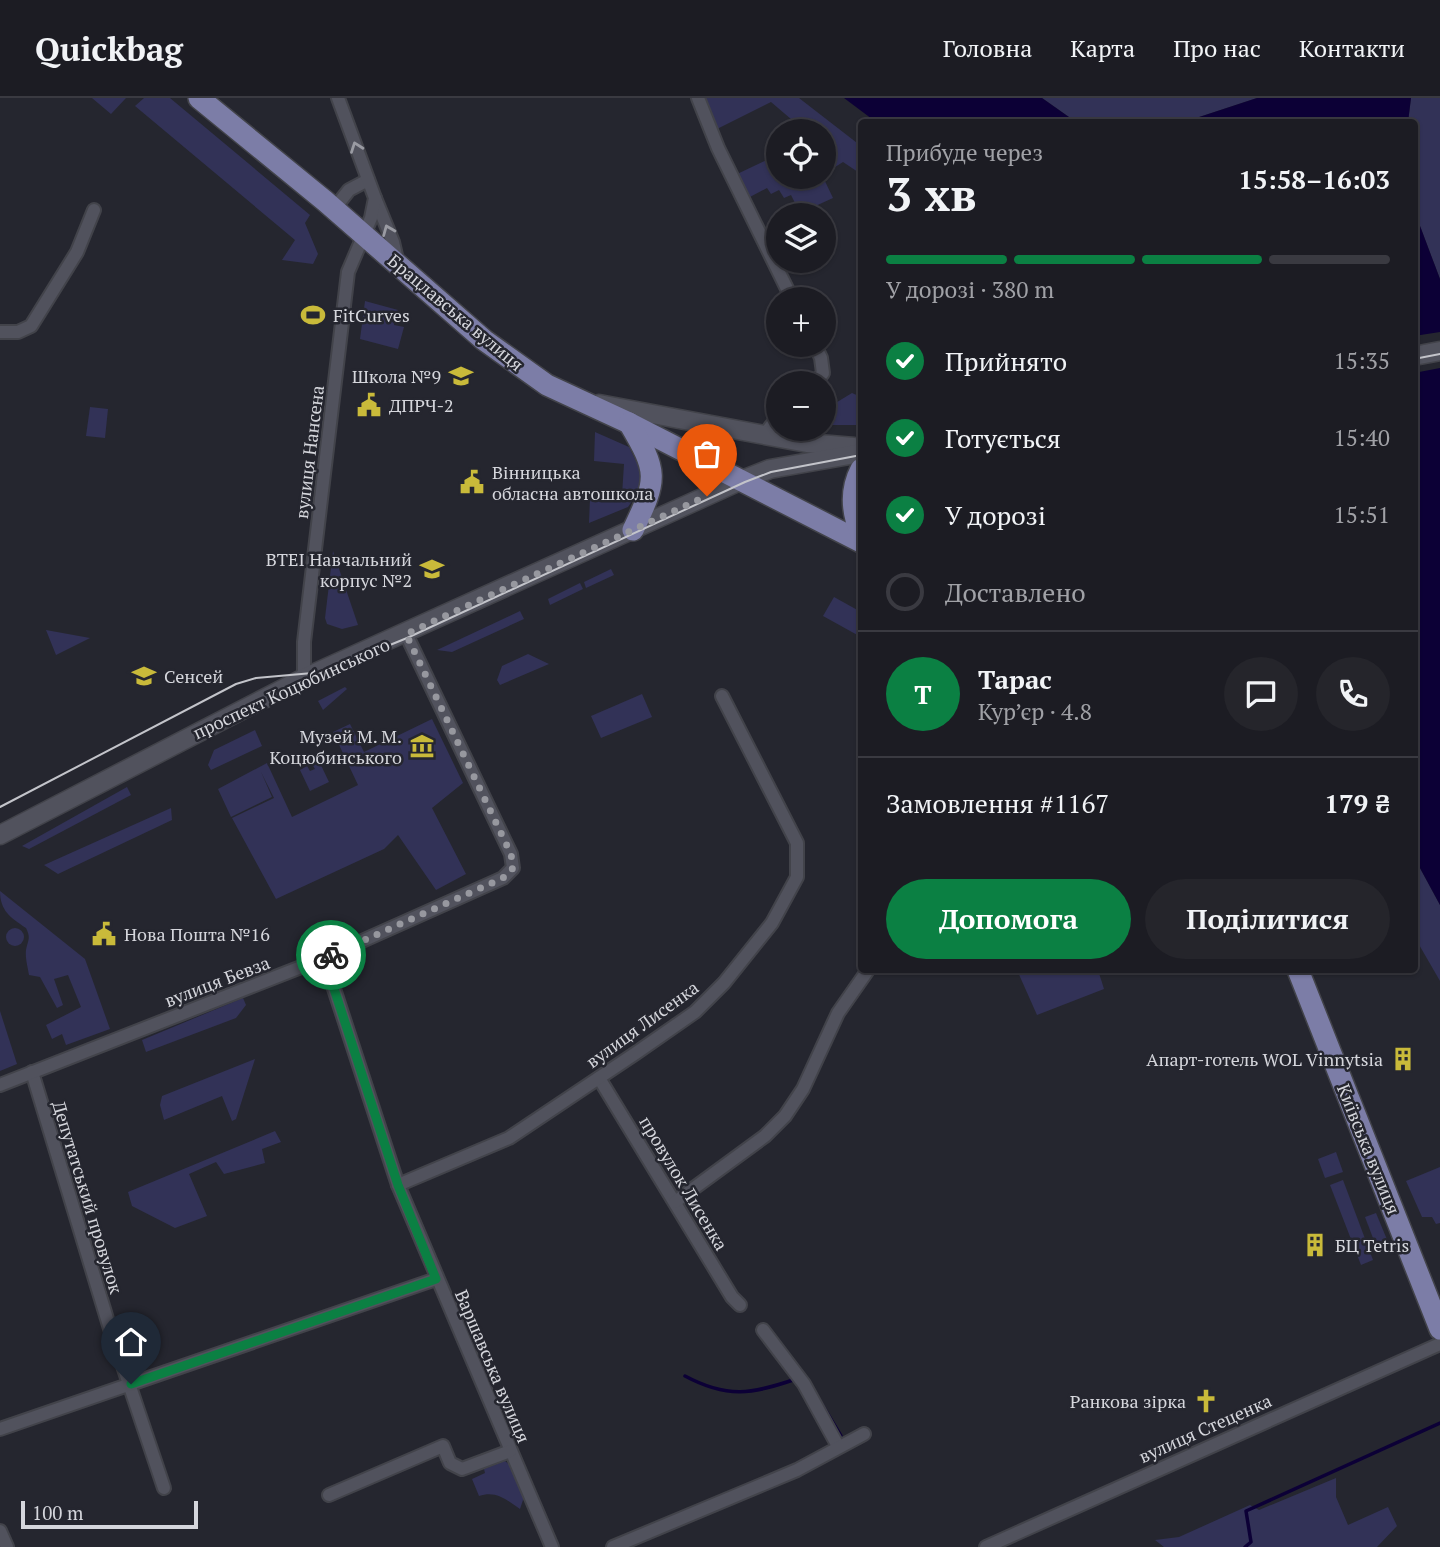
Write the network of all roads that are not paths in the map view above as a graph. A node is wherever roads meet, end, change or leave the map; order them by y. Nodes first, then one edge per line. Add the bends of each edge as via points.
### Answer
1 (199, 98) edge
2 (338, 98) edge
3 (698, 98) edge
4 (368, 180) junction
5 (375, 198) junction
6 (334, 209) junction
7 (94, 210) dead end
8 (364, 234) junction
9 (398, 264) junction
10 (786, 287) edge
11 (0, 331) edge
12 (1440, 351) edge
13 (1418, 355) edge
14 (580, 400) junction
15 (629, 423) junction
16 (766, 432) edge
17 (764, 435) junction
18 (858, 450) edge
19 (858, 451) edge
20 (858, 478) edge
21 (742, 480) junction
22 (858, 524) edge
23 (633, 530) junction
24 (858, 540) edge
25 (406, 634) junction
26 (304, 678) junction
27 (722, 696) dead end
28 (0, 835) edge
29 (324, 958) junction
30 (866, 973) edge
31 (1299, 973) edge
32 (32, 1072) junction
33 (599, 1078) junction
34 (0, 1085) edge
35 (398, 1185) junction
36 (675, 1202) junction
37 (436, 1279) junction
38 (740, 1305) dead end
39 (1440, 1329) edge
40 (764, 1330) dead end
41 (111, 1332) tunnel mouth
42 (1440, 1344) edge
43 (121, 1360) tunnel mouth
44 (131, 1384) junction
45 (0, 1429) edge
46 (864, 1434) dead end
47 (838, 1446) junction
48 (510, 1451) junction
49 (164, 1488) dead end
50 (329, 1495) dead end
51 (0, 1531) edge
52 (1006, 1543) edge
53 (7, 1547) edge
54 (552, 1547) edge
55 (613, 1547) edge
56 (986, 1547) edge

1 - 6 main road, Брацлавська вулиця
4 -> 2 street
3 - 10 street
4 - 5 street
4 - 6 street via 349,190
5 - 8 street, вулиця Нансена
9 -> 5 street
6 - 8 main road, Брацлавська вулиця
7 - 11 street via 77,252 31,326 18,332
8 - 9 main road, Брацлавська вулиця
8 - 26 street, вулиця Нансена via 348,272 304,642
9 - 14 main road, Брацлавська вулиця via 484,340 547,385
12 - 13 main road
14 - 15 main road, Брацлавська вулиця
14 - 17 main road
15 - 21 main road, Брацлавська вулиця
15 - 23 main road via 645,450 653,479
16 - 17 street
17 - 18 main road
19 - 21 main road, проспект Коцюбинського
20 - 22 main road via 853,506
21 - 23 main road, проспект Коцюбинського
21 - 24 main road
23 - 25 main road, проспект Коцюбинського
25 - 26 main road, проспект Коцюбинського
25 - 29 street, вулиця Бевза via 511,854 513,868 503,878
26 - 28 main road, проспект Коцюбинського
27 - 33 street, вулиця Лисенка via 792,830 799,860 797,877 772,923 724,983 695,1012
29 - 32 street, вулиця Бевза
29 - 35 street, Варшавська вулиця
30 - 36 street via 838,1013 803,1089 785,1116
31 - 39 main road, Київська вулиця
32 - 34 street, вулиця Бевза
32 - 41 street, Депутатський провулок
33 - 35 street, вулиця Лисенка via 509,1138
33 - 36 street, провулок Лисенка
35 - 37 street, Варшавська вулиця
36 - 38 street, провулок Лисенка
37 - 44 street
37 - 48 street, Варшавська вулиця
40 - 47 street via 800,1378
42 - 52 street, вулиця Стеценка
43 - 44 street
44 - 45 street
44 - 49 street
46 - 47 street
47 - 55 street via 797,1471
48 - 50 street via 462,1469 450,1463 443,1446
48 - 54 street, Варшавська вулиця
51 - 53 street
52 - 56 street, вулиця Стеценка

